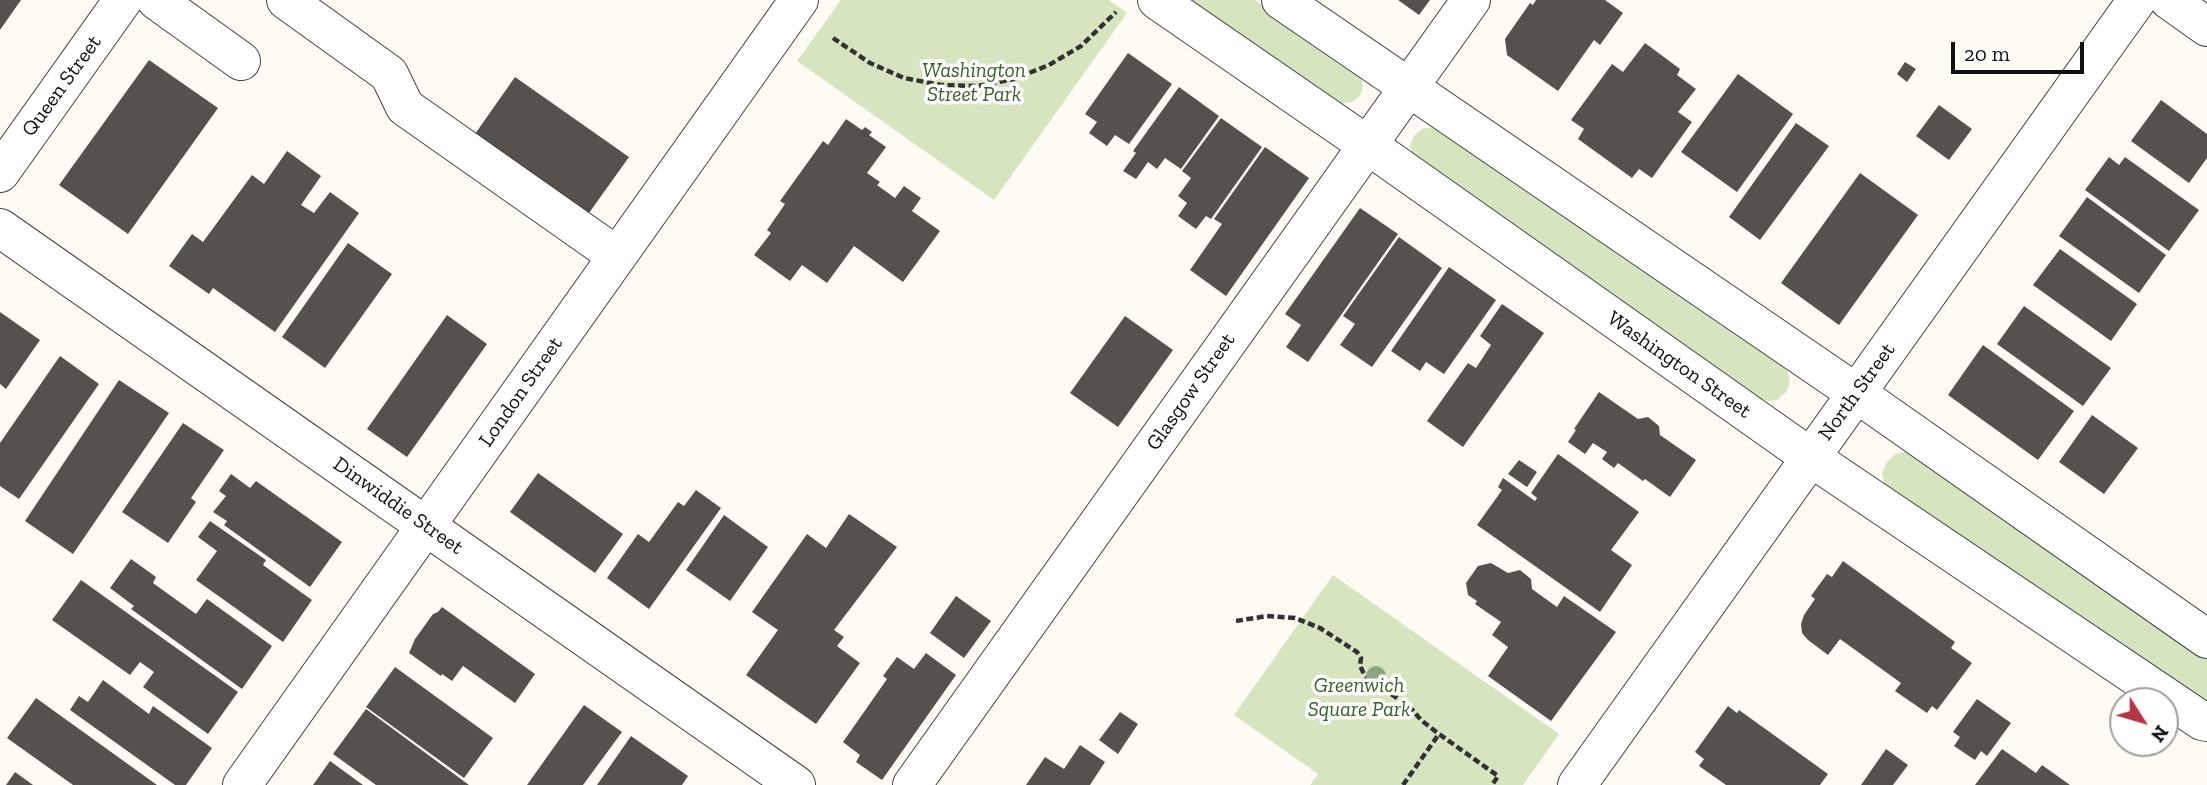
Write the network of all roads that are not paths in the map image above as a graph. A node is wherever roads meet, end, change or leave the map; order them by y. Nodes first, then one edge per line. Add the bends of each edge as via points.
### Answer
1 (123, 0) edge
2 (156, 0) edge
3 (286, 0) edge
4 (799, 0) edge
5 (1157, 0) edge
6 (1281, 0) edge
7 (1471, 0) edge
8 (2137, 0) edge
9 (2169, 0) edge
10 (2207, 27) edge
11 (241, 61) dead end
12 (1408, 88) junction
13 (1368, 145) junction
14 (0, 173) edge
15 (0, 228) edge
16 (617, 256) junction
17 (1856, 393) junction
18 (1810, 457) junction
19 (426, 526) junction
20 (2207, 639) edge
21 (2207, 722) edge
22 (242, 785) edge
23 (796, 785) edge
24 (912, 785) edge
25 (1577, 785) edge

1 - 14 street, Queen Street
2 - 11 street
3 - 16 street via 389,74 405,107
4 - 16 street, London Street
5 - 13 street, Washington Street
6 - 12 street
7 - 12 street, Glasgow Street
8 - 17 street, North Street
9 - 10 street
12 - 13 street, Glasgow Street
12 - 17 street
13 - 18 street, Washington Street
13 - 24 street, Glasgow Street
15 - 19 street, Dinwiddie Street
16 - 19 street, London Street
17 - 18 street, North Street
17 - 20 street
18 - 21 street, Washington Street
18 - 25 street, North Street
19 - 22 street, London Street
19 - 23 street, Dinwiddie Street

